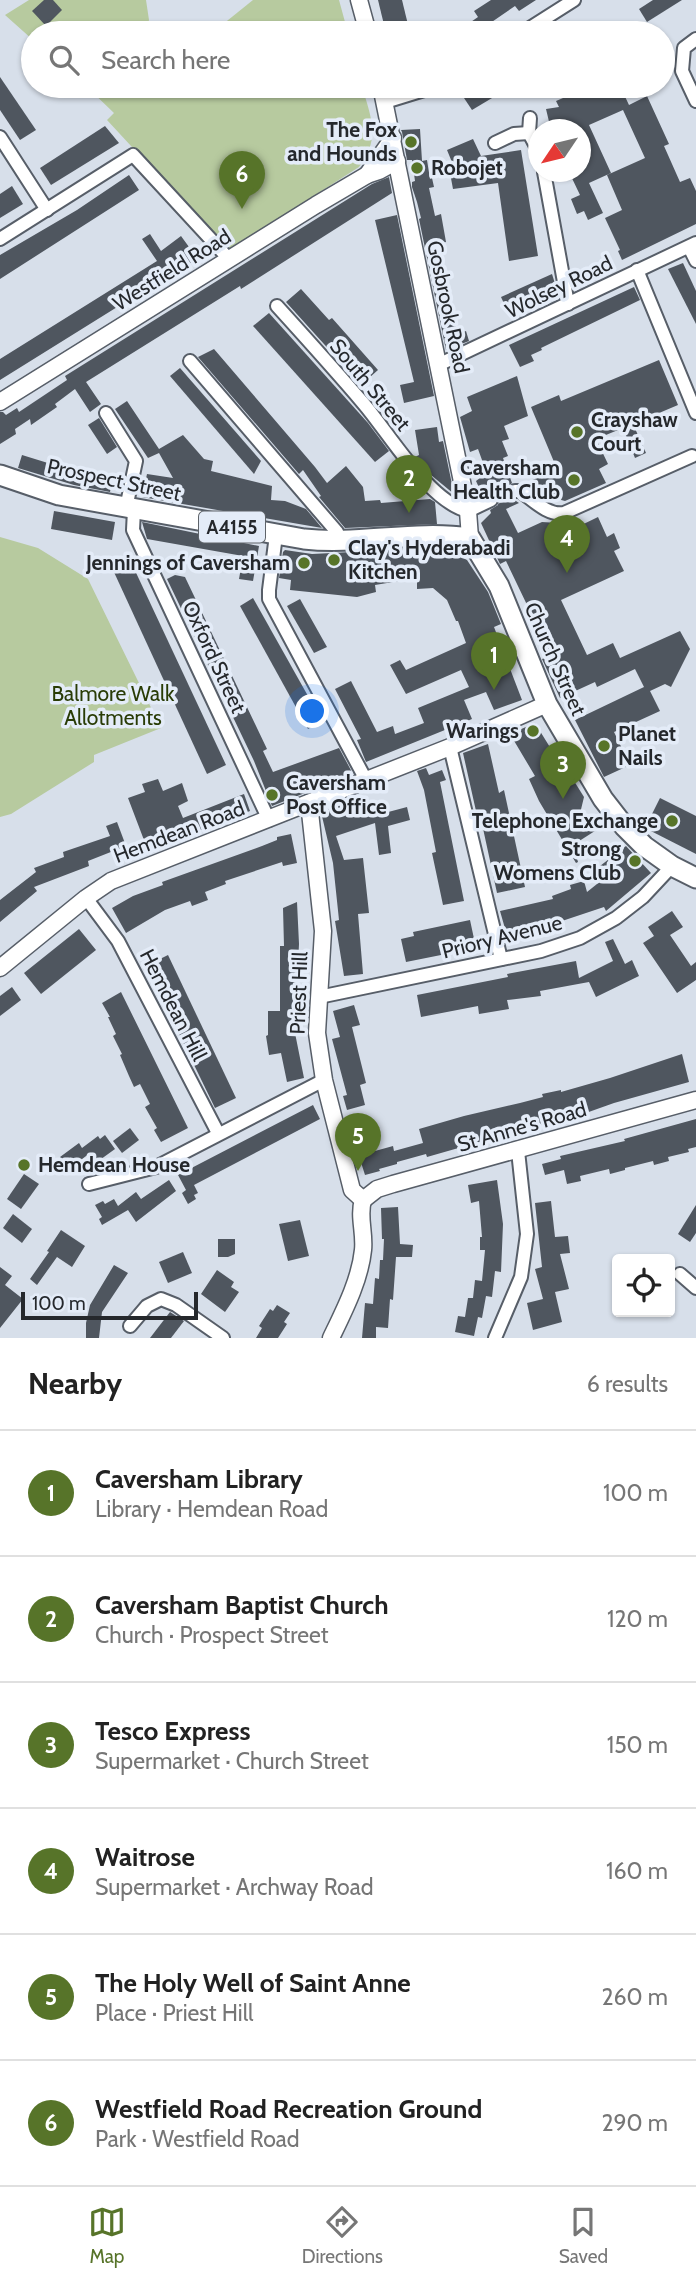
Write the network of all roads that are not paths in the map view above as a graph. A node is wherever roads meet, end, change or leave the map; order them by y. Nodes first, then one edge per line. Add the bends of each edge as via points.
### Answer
1 (359, 0) edge
2 (574, 0) edge
3 (365, 21) edge
4 (541, 21) edge
5 (696, 39) edge
6 (384, 98) edge
7 (696, 102) edge
8 (528, 132) edge
9 (0, 137) edge
10 (393, 138) junction
11 (495, 143) dead end
12 (397, 161) junction
13 (367, 175) junction
14 (546, 182) edge
15 (47, 210) junction
16 (0, 239) edge
17 (692, 245) edge
18 (229, 259) junction
19 (696, 261) edge
20 (638, 270) junction
21 (568, 304) junction
22 (277, 306) dead end
23 (190, 360) dead end
24 (438, 365) junction
25 (0, 402) edge
26 (106, 413) dead end
27 (696, 413) edge
28 (692, 456) dead end
29 (0, 475) edge
30 (515, 491) dead end
31 (492, 500) tunnel mouth
32 (130, 509) junction
33 (468, 511) junction
34 (276, 535) junction
35 (470, 538) junction
36 (340, 541) junction
37 (547, 704) junction
38 (450, 747) junction
39 (366, 780) junction
40 (309, 803) junction
41 (269, 820) junction
42 (671, 866) junction
43 (696, 878) edge
44 (86, 898) junction
45 (501, 959) junction
46 (0, 968) edge
47 (319, 997) junction
48 (324, 1080) junction
49 (696, 1100) edge
50 (218, 1133) junction
51 (518, 1151) junction
52 (89, 1184) dead end
53 (363, 1200) junction
54 (680, 1274) dead end
55 (696, 1288) edge
56 (130, 1326) dead end
57 (223, 1338) edge
58 (331, 1338) edge
59 (495, 1338) edge

1 - 3 street
2 - 4 street
5 - 7 street via 684,48 682,71
6 - 10 street, Gosbrook Road
8 - 11 street
9 - 15 street
10 - 12 street, Gosbrook Road
10 - 13 street, Westfield Road
12 - 13 street, Westfield Road
12 - 24 street, Gosbrook Road
13 - 18 street, Westfield Road
14 - 21 street
15 - 16 street
15 - 18 street via 133,155
17 - 19 street
17 - 20 street, Wolsey Road
18 - 25 street, Westfield Road
20 - 21 street, Wolsey Road
20 - 27 street
21 - 24 street, Wolsey Road
22 - 33 street, South Street via 421,475 450,504
23 - 36 street
24 - 33 street, Gosbrook Road
26 - 32 street via 136,461
28 - 30 street via 564,513 549,511
29 - 32 main road, Prospect Street / A4155 via 59,495
31 - 33 street
32 - 34 main road, Prospect Street / A4155
32 - 41 street, Oxford Street via 133,530
33 - 35 street, Gosbrook Road
34 - 36 main road, Prospect Street / A4155
34 - 39 street via 270,599
35 - 36 main road, Prospect Street / A4155 via 433,535
35 - 37 main road, Church Street via 499,586
37 - 38 street, Hemdean Road
37 - 42 main road, Church Street via 614,814 637,840
38 - 39 street, Hemdean Road
38 - 45 street
39 - 40 street, Hemdean Road
40 - 41 street, Hemdean Road
40 - 47 street, Priest Hill via 323,931
41 - 44 street, Hemdean Road via 124,875
42 - 43 main road, Church Street
42 - 45 street, Priory Avenue via 643,897 580,938
44 - 46 street, Hemdean Road
44 - 50 street, Hemdean Hill via 118,942
45 - 47 street, Priory Avenue
47 - 48 street, Priest Hill via 317,1033
48 - 50 street
48 - 53 street, Priest Hill via 352,1190
49 - 51 street, St Anne's Road
50 - 52 street via 156,1167
51 - 53 street, St Anne's Road via 377,1189
51 - 59 street via 527,1234 521,1277
53 - 58 street, Priest Hill via 362,1262
54 - 55 street
56 - 57 street via 147,1306 161,1299

